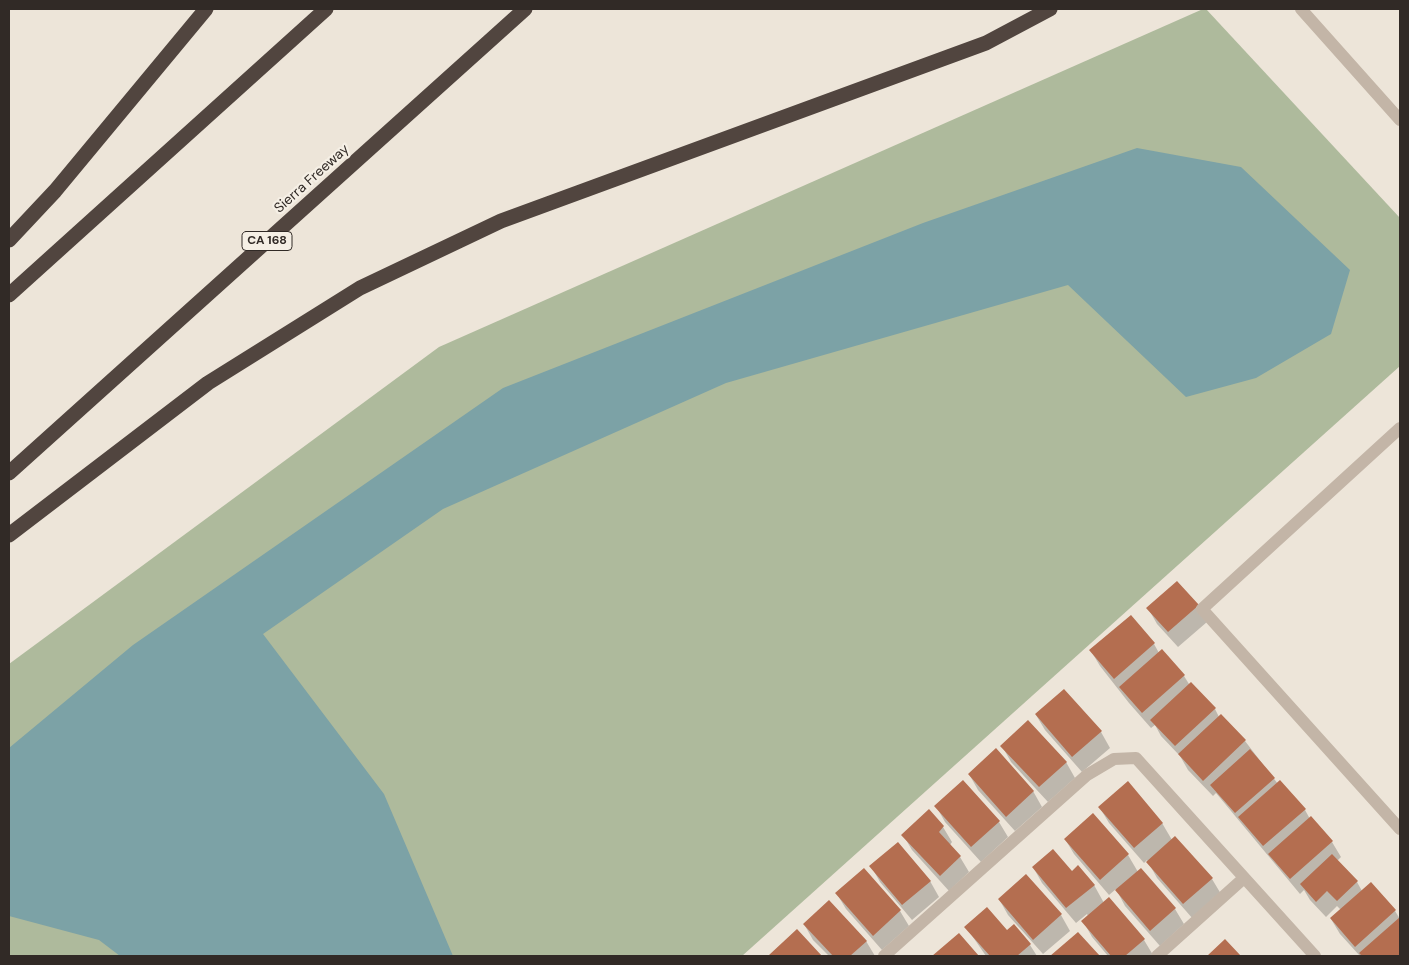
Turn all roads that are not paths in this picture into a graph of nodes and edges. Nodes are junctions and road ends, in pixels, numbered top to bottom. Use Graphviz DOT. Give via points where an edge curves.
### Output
graph roads {
  1 [pos="206,9"];
  2 [pos="326,9"];
  3 [pos="525,9"];
  4 [pos="1050,9"];
  5 [pos="1301,9"];
  6 [pos="1400,120"];
  7 [pos="9,240"];
  8 [pos="9,295"];
  9 [pos="1400,428"];
  10 [pos="9,473"];
  11 [pos="9,535"];
  12 [pos="1400,829"];
  13 [pos="1244,878"];
  14 [pos="884,956"];
  15 [pos="1157,956"];
  16 [pos="1316,956"];
  1 -- 7 [label="highway" via="55,191"];
  2 -- 8 [label="highway"];
  3 -- 10 [label="highway, Sierra Freeway / CA 168"];
  4 -- 11 [label="highway" via="986,43 501,221 360,288 208,383"];
  5 -- 6 [label="street"];
  9 -- 12 [label="street" via="1202,609"];
  13 -- 14 [label="street" via="1136,758 1114,759 1087,775"];
  13 -- 15 [label="street"];
  13 -- 16 [label="street"];
}
